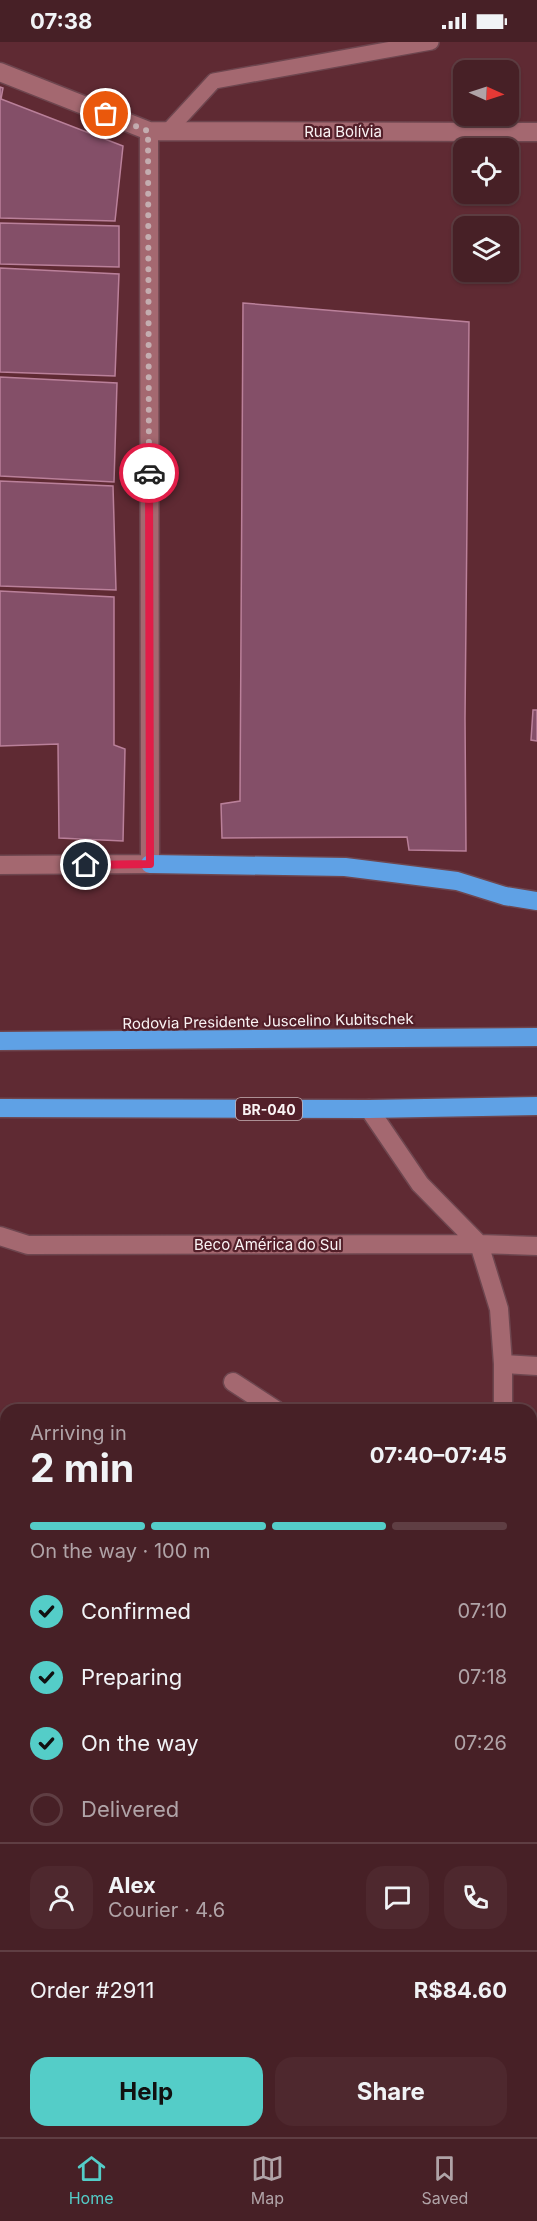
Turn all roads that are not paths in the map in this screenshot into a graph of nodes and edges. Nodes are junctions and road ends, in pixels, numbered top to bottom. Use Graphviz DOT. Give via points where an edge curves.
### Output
graph roads {
  1 [pos="431,42"];
  2 [pos="0,72"];
  3 [pos="148,131"];
  4 [pos="168,131"];
  5 [pos="537,132"];
  6 [pos="150,864"];
  7 [pos="0,865"];
  8 [pos="537,901"];
  9 [pos="537,1037"];
  10 [pos="0,1041"];
  11 [pos="537,1106"];
  12 [pos="0,1108"];
  13 [pos="369,1109"];
  14 [pos="0,1236"];
  15 [pos="479,1244"];
  16 [pos="537,1246"];
  17 [pos="503,1364"];
  18 [pos="537,1366"];
  19 [pos="233,1382"];
  20 [pos="267,1404"];
  21 [pos="503,1404"];
  1 -- 4 [label="lane" via="214,81"];
  2 -- 3 [label="street"];
  3 -- 4 [label="street, Rua Bolívia"];
  3 -- 6 [label="street"];
  4 -- 5 [label="street, Rua Bolívia"];
  6 -- 7 [label="street"];
  6 -- 8 [label="highway" via="345,867 457,880 505,896"];
  9 -- 10 [label="highway, Rodovia Presidente Juscelino Kubitschek"];
  11 -- 13 [label="highway, BR-040"];
  12 -- 13 [label="highway, BR-040"];
  13 -- 15 [label="street" via="420,1184"];
  14 -- 15 [label="street, Beco América do Sul" via="28,1245"];
  15 -- 16 [label="street, Beco América do Sul"];
  15 -- 17 [label="street" via="499,1309"];
  17 -- 18 [label="street"];
  17 -- 21 [label="street"];
  19 -- 20 [label="street"];
}
